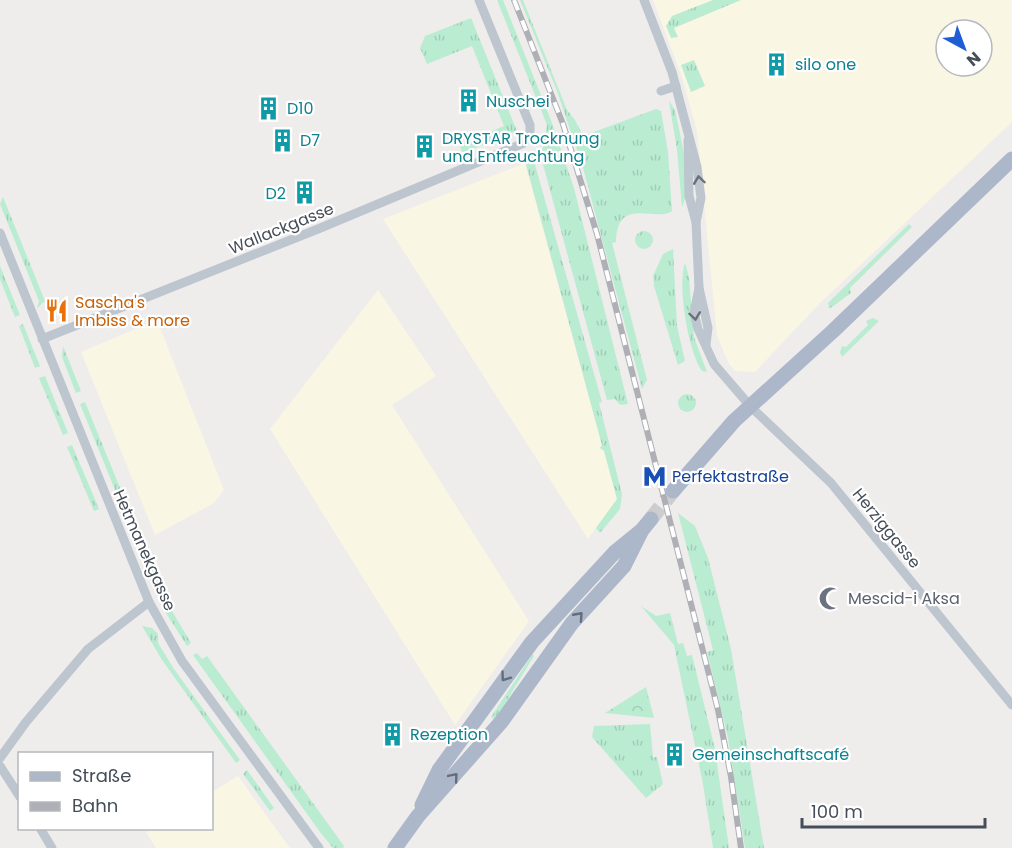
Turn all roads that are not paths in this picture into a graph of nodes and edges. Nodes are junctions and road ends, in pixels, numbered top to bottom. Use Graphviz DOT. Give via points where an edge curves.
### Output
graph roads {
  1 [pos="479,0"];
  2 [pos="644,0"];
  3 [pos="676,86"];
  4 [pos="660,91"];
  5 [pos="1012,159"];
  6 [pos="0,233"];
  7 [pos="42,339"];
  8 [pos="751,407"];
  9 [pos="673,491"];
  10 [pos="148,602"];
  11 [pos="1012,705"];
  12 [pos="0,758"];
  13 [pos="0,766"];
  14 [pos="18,794"];
  15 [pos="418,816"];
  16 [pos="41,830"];
  17 [pos="52,848"];
  18 [pos="319,848"];
  19 [pos="396,848"];
  1 -- 7 [label="street, Wallackgasse" via="530,125 528,139 517,147"];
  2 -- 3 [label="street, Herziggasse"];
  3 -- 4 [label="street"];
  3 -- 8 [label="street, Herziggasse" via="688,140 689,196 696,222 699,288 695,319 719,372"];
  5 -- 8 [label="main road"];
  6 -- 7 [label="street, Hetmanekgasse"];
  7 -- 10 [label="street, Hetmanekgasse"];
  8 -- 9 [label="main road"];
  8 -- 11 [label="street, Herziggasse" via="831,483"];
  10 -- 12 [label="street" via="88,649"];
  10 -- 18 [label="street, Hetmanekgasse" via="183,661"];
  13 -- 14 [label="street"];
  15 -- 15 [label="main road, one-way" via="502,721 572,623 624,566 647,525 615,552 532,642 439,770"];
  15 -- 19 [label="main road"];
  16 -- 17 [label="street"];
}
